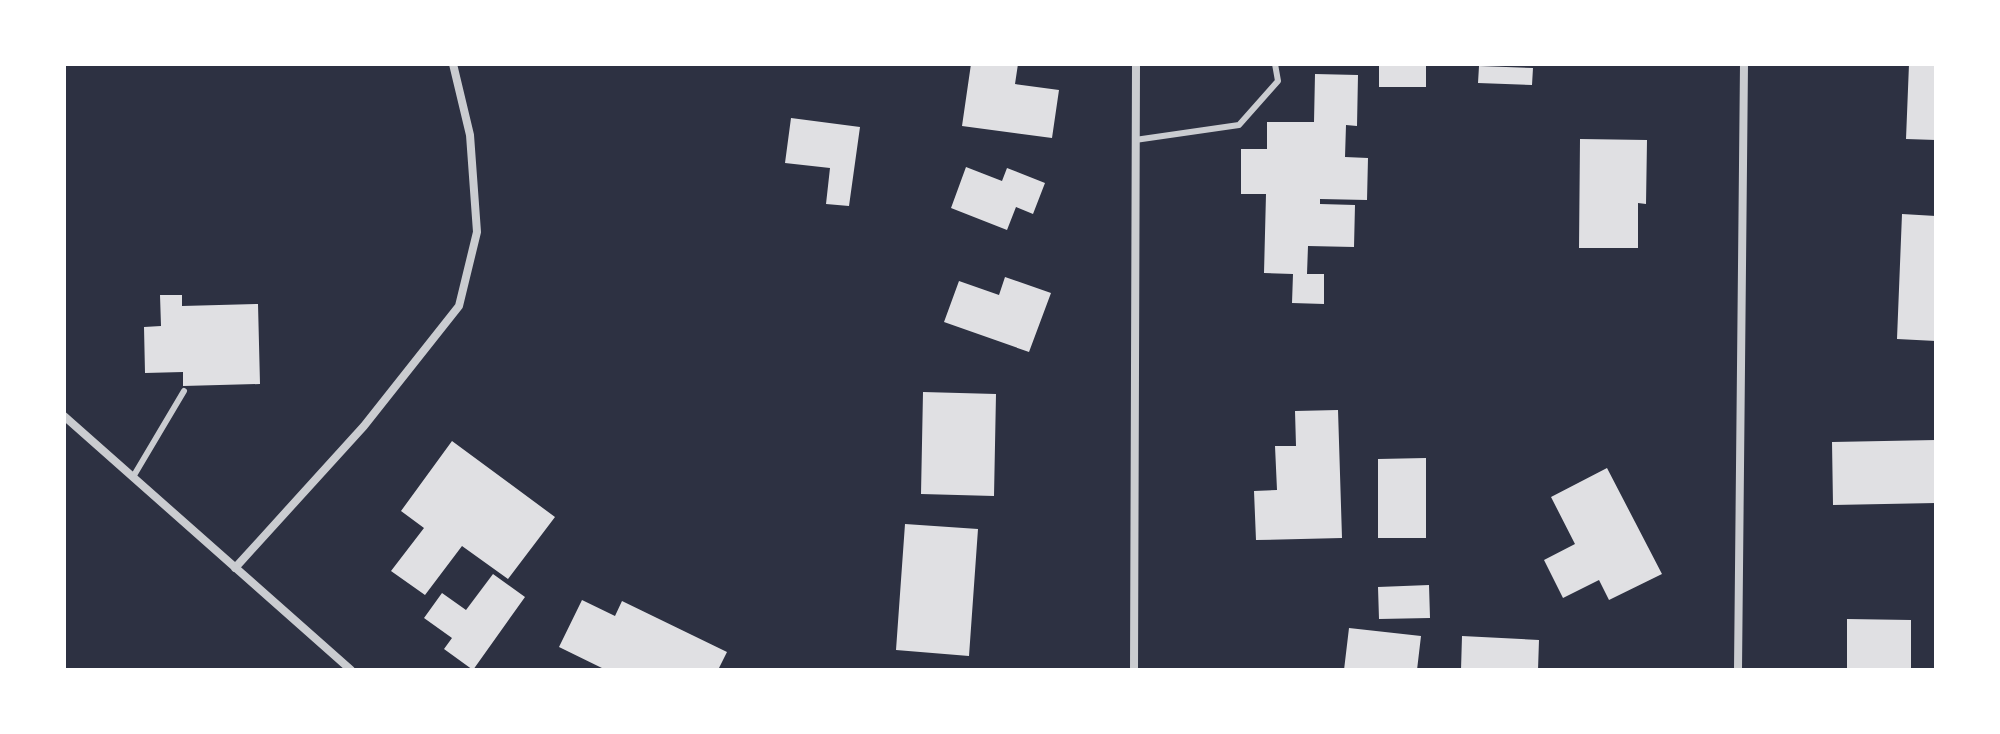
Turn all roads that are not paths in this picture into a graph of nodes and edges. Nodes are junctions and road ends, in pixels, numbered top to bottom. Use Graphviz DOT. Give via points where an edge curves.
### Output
graph roads {
  1 [pos="453,64"];
  2 [pos="1136,64"];
  3 [pos="1275,64"];
  4 [pos="1744,64"];
  5 [pos="1135,140"];
  6 [pos="184,391"];
  7 [pos="64,416"];
  8 [pos="133,477"];
  9 [pos="235,568"];
  10 [pos="351,670"];
  11 [pos="1134,670"];
  12 [pos="1738,670"];
  1 -- 9 [label="street" via="470,135 477,232 459,306 364,426"];
  2 -- 5 [label="street"];
  3 -- 5 [label="lane" via="1278,81 1239,125"];
  4 -- 12 [label="street"];
  5 -- 11 [label="street"];
  6 -- 8 [label="lane"];
  7 -- 8 [label="street"];
  8 -- 9 [label="street"];
  9 -- 10 [label="street"];
}
